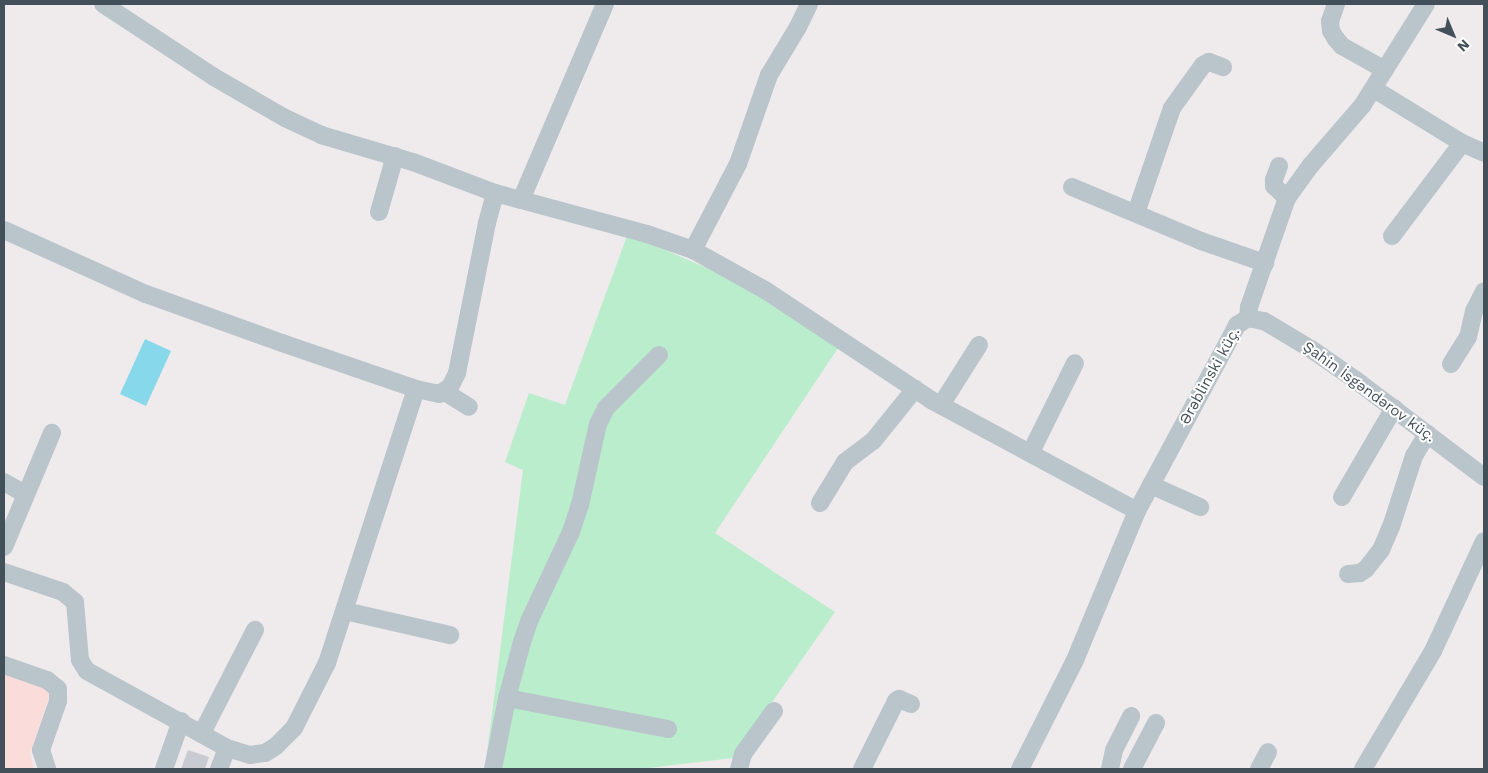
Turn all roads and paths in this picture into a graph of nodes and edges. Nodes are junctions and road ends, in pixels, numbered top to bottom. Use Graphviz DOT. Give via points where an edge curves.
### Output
graph roads {
  1 [pos="103,4"];
  2 [pos="605,4"];
  3 [pos="809,4"];
  4 [pos="1336,4"];
  5 [pos="1426,4"];
  6 [pos="128,11"];
  7 [pos="1223,67"];
  8 [pos="1385,70"];
  9 [pos="1374,89"];
  10 [pos="1462,143"];
  11 [pos="1484,153"];
  12 [pos="395,156"];
  13 [pos="1279,166"];
  14 [pos="1072,187"];
  15 [pos="495,193"];
  16 [pos="1287,198"];
  17 [pos="521,200"];
  18 [pos="380,212"];
  19 [pos="1136,213"];
  20 [pos="4,230"];
  21 [pos="1392,236"];
  22 [pos="693,250"];
  23 [pos="1265,262"];
  24 [pos="1484,291"];
  25 [pos="1248,318"];
  26 [pos="978,345"];
  27 [pos="659,355"];
  28 [pos="1075,364"];
  29 [pos="1451,364"];
  30 [pos="416,389"];
  31 [pos="914,389"];
  32 [pos="445,392"];
  33 [pos="941,405"];
  34 [pos="469,407"];
  35 [pos="1394,408"];
  36 [pos="52,434"];
  37 [pos="1427,434"];
  38 [pos="1031,452"];
  39 [pos="1484,477"];
  40 [pos="4,482"];
  41 [pos="1151,485"];
  42 [pos="25,494"];
  43 [pos="1342,497"];
  44 [pos="820,504"];
  45 [pos="1200,507"];
  46 [pos="1137,511"];
  47 [pos="1484,541"];
  48 [pos="4,547"];
  49 [pos="4,572"];
  50 [pos="1348,574"];
  51 [pos="345,611"];
  52 [pos="255,630"];
  53 [pos="450,635"];
  54 [pos="4,665"];
  55 [pos="507,698"];
  56 [pos="911,704"];
  57 [pos="774,710"];
  58 [pos="1131,716"];
  59 [pos="181,721"];
  60 [pos="1156,723"];
  61 [pos="668,729"];
  62 [pos="202,733"];
  63 [pos="227,748"];
  64 [pos="1268,752"];
  65 [pos="47,769"];
  66 [pos="164,769"];
  67 [pos="219,769"];
  68 [pos="493,769"];
  69 [pos="739,769"];
  70 [pos="862,769"];
  71 [pos="1020,769"];
  72 [pos="1110,769"];
  73 [pos="1132,769"];
  74 [pos="1259,769"];
  75 [pos="1363,769"];
  1 -- 6 [label="street"];
  2 -- 17 [label="street"];
  3 -- 22 [label="street" via="769,74 738,164"];
  4 -- 8 [label="street" via="1330,21 1336,39 1342,46"];
  5 -- 8 [label="street, Ərəblinski küç."];
  6 -- 12 [label="street" via="214,77 285,118 321,135"];
  7 -- 19 [label="street" via="1210,62 1203,65 1172,108"];
  8 -- 9 [label="street, Ərəblinski küç."];
  9 -- 10 [label="street"];
  9 -- 16 [label="street, Ərəblinski küç."];
  10 -- 11 [label="street"];
  10 -- 21 [label="street"];
  12 -- 15 [label="street"];
  12 -- 18 [label="street"];
  13 -- 16 [label="street" via="1274,186"];
  14 -- 19 [label="street"];
  15 -- 17 [label="street"];
  15 -- 32 [label="street" via="457,372"];
  16 -- 23 [label="street, Ərəblinski küç."];
  17 -- 22 [label="street" via="647,234"];
  19 -- 23 [label="street" via="1201,241"];
  20 -- 30 [label="street" via="146,294"];
  22 -- 31 [label="street" via="752,281"];
  23 -- 25 [label="street, Ərəblinski küç."];
  24 -- 29 [label="street" via="1474,311 1468,337"];
  25 -- 35 [label="street, Şahin İsgəndərov küç." via="1264,321 1311,349"];
  25 -- 41 [label="street, Ərəblinski küç." via="1237,325"];
  26 -- 33 [label="street"];
  27 -- 55 [label="street" via="606,408 598,424 580,505 571,532 530,619"];
  28 -- 38 [label="street"];
  30 -- 32 [label="street" via="432,394"];
  30 -- 51 [label="street"];
  31 -- 33 [label="street"];
  31 -- 44 [label="street" via="873,441 845,462"];
  32 -- 34 [label="street"];
  33 -- 38 [label="street"];
  35 -- 37 [label="street, Şahin İsgəndərov küç."];
  35 -- 43 [label="street"];
  36 -- 42 [label="street"];
  37 -- 39 [label="street, Şahin İsgəndərov küç."];
  37 -- 50 [label="street" via="1414,456 1381,550 1366,569"];
  38 -- 46 [label="street"];
  40 -- 42 [label="street"];
  41 -- 45 [label="street"];
  41 -- 46 [label="street, Ərəblinski küç."];
  42 -- 48 [label="street"];
  46 -- 71 [label="street, Ərəblinski küç." via="1072,667"];
  47 -- 75 [label="street" via="1433,651"];
  49 -- 59 [label="street" via="70,596 77,609 82,666 97,678"];
  51 -- 53 [label="street"];
  51 -- 63 [label="street" via="320,679 300,719 287,736 258,756"];
  52 -- 62 [label="street"];
  54 -- 65 [label="street" via="47,680 58,688 58,701 41,750"];
  55 -- 61 [label="street"];
  55 -- 68 [label="street"];
  56 -- 70 [label="street" via="896,700"];
  57 -- 69 [label="street" via="743,754"];
  58 -- 72 [label="street" via="1114,750"];
  59 -- 62 [label="street"];
  59 -- 66 [label="street"];
  60 -- 73 [label="street"];
  62 -- 63 [label="street"];
  63 -- 67 [label="street"];
  64 -- 74 [label="street"];
}
